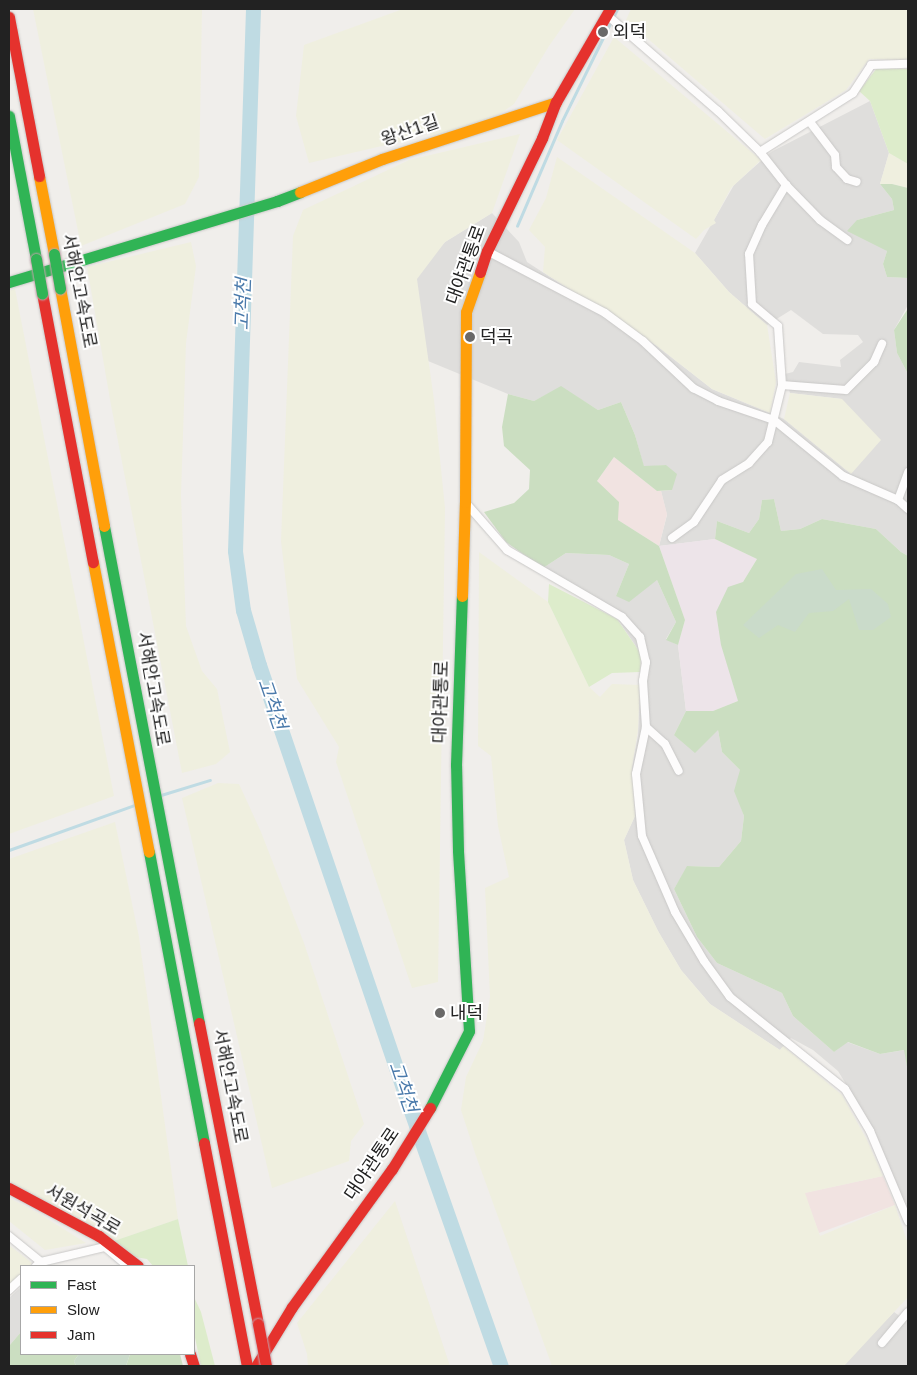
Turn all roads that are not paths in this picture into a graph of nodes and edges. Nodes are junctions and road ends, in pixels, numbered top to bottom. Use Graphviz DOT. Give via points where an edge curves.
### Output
graph roads {
  1 [pos="610,15"];
  2 [pos="9,17"];
  3 [pos="908,64"];
  4 [pos="556,102"];
  5 [pos="9,116"];
  6 [pos="810,122"];
  7 [pos="760,152"];
  8 [pos="857,182"];
  9 [pos="786,185"];
  10 [pos="848,240"];
  11 [pos="487,251"];
  12 [pos="9,282"];
  13 [pos="882,344"];
  14 [pos="782,385"];
  15 [pos="774,420"];
  16 [pos="908,472"];
  17 [pos="898,500"];
  18 [pos="465,502"];
  19 [pos="908,510"];
  20 [pos="672,538"];
  21 [pos="646,727"];
  22 [pos="680,771"];
  23 [pos="9,1188"];
  24 [pos="908,1221"];
  25 [pos="9,1236"];
  26 [pos="39,1264"];
  27 [pos="127,1265"];
  28 [pos="137,1265"];
  29 [pos="20,1281"];
  30 [pos="9,1290"];
  31 [pos="908,1312"];
  32 [pos="882,1343"];
  33 [pos="247,1366"];
  34 [pos="256,1366"];
  35 [pos="266,1366"];
  1 -- 4 [label="main road, 대야관통로"];
  1 -- 7 [label="street"];
  2 -- 35 [label="main road, 서해안고속도로, bridge" via="151,776"];
  3 -- 6 [label="street" via="871,65 853,93"];
  4 -- 11 [label="main road, 대야관통로"];
  4 -- 12 [label="main road, 왕산1길" via="382,159 277,201"];
  5 -- 33 [label="main road, 서해안고속도로, bridge"];
  6 -- 7 [label="street"];
  6 -- 8 [label="street" via="835,154 836,167 847,178"];
  7 -- 9 [label="street"];
  9 -- 10 [label="street" via="820,220"];
  9 -- 14 [label="street" via="749,254 752,304 778,326"];
  11 -- 15 [label="street" via="605,313 643,341 693,388"];
  11 -- 18 [label="main road, 대야관통로" via="466,312"];
  13 -- 14 [label="street" via="874,362 846,390"];
  14 -- 15 [label="street"];
  15 -- 17 [label="street" via="843,476"];
  15 -- 20 [label="street" via="768,442 749,463 722,480 694,522"];
  16 -- 17 [label="street"];
  17 -- 19 [label="street"];
  18 -- 21 [label="street" via="506,550 622,617 640,637 646,662 643,680"];
  18 -- 34 [label="main road, 대야관통로" via="456,765 469,1030 435,1100 398,1160 292,1307"];
  21 -- 22 [label="street" via="665,744"];
  21 -- 24 [label="street" via="636,774 642,836 675,912 730,997 845,1089 870,1131"];
  23 -- 28 [label="main road, 서원석곡로" via="99,1236"];
  25 -- 26 [label="street"];
  26 -- 27 [label="street" via="104,1246"];
  29 -- 30 [label="street"];
  31 -- 32 [label="street"];
}
